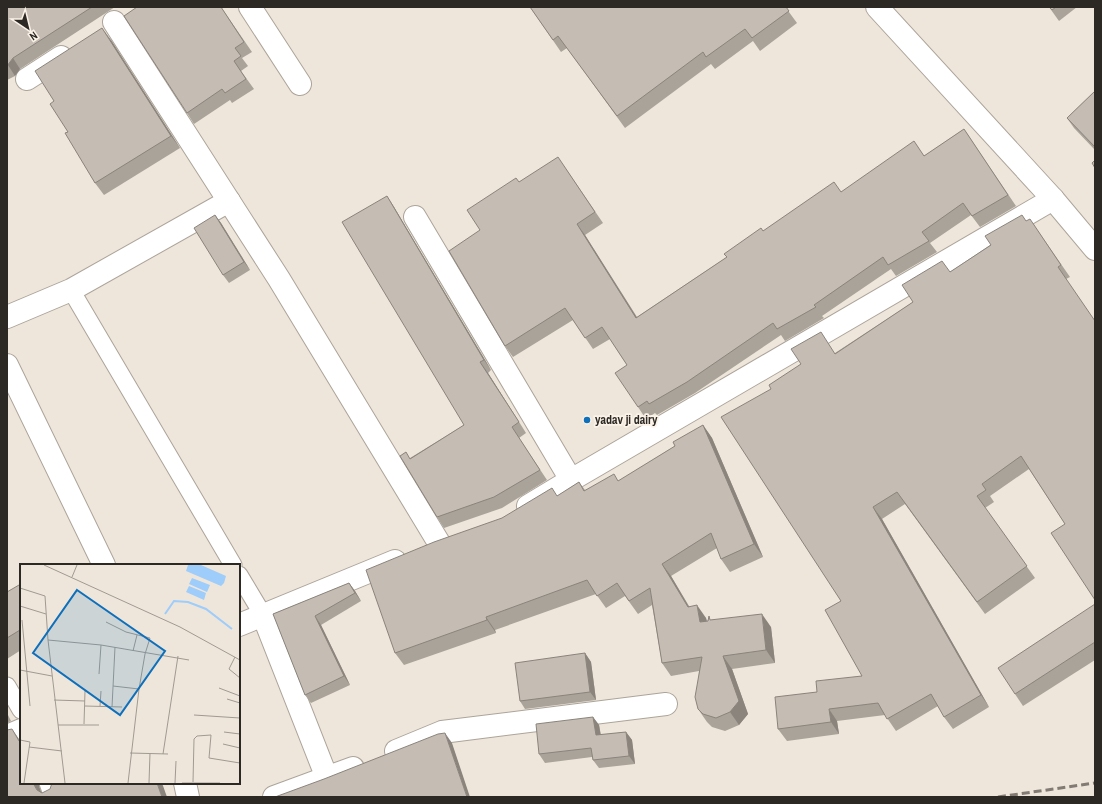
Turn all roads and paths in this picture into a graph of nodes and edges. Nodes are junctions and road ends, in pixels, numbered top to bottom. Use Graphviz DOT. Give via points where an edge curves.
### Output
graph roads {
  1 [pos="250,7"];
  2 [pos="877,7"];
  3 [pos="132,11"];
  4 [pos="80,44"];
  5 [pos="27,79"];
  6 [pos="300,84"];
  7 [pos="1053,199"];
  8 [pos="230,201"];
  9 [pos="415,217"];
  10 [pos="1095,249"];
  11 [pos="71,290"];
  12 [pos="7,317"];
  13 [pos="7,365"];
  14 [pos="571,480"];
  15 [pos="514,515"];
  16 [pos="459,536"];
  17 [pos="439,543"];
  18 [pos="104,564"];
  19 [pos="232,564"];
  20 [pos="240,577"];
  21 [pos="263,615"];
  22 [pos="240,625"];
  23 [pos="7,686"];
  24 [pos="666,704"];
  25 [pos="20,708"];
  26 [pos="20,730"];
  27 [pos="7,736"];
  28 [pos="327,778"];
  29 [pos="48,784"];
  30 [pos="185,784"];
  31 [pos="53,797"];
  32 [pos="188,797"];
  33 [pos="274,797"];
  1 -- 6 [label="street"];
  2 -- 7 [label="street"];
  3 -- 8 [label="street" via="107,27"];
  4 -- 5 [label="street"];
  7 -- 10 [label="street"];
  7 -- 14 [label="street"];
  8 -- 11 [label="street"];
  8 -- 17 [label="street"];
  9 -- 14 [label="street"];
  11 -- 12 [label="street"];
  11 -- 19 [label="lane"];
  13 -- 18 [label="street"];
  14 -- 15 [label="street"];
  16 -- 17 [label="street"];
  17 -- 21 [label="street"];
  20 -- 21 [label="lane"];
  21 -- 22 [label="street"];
  21 -- 28 [label="street"];
  23 -- 25 [label="lane"];
  24 -- 28 [label="street" via="442,732"];
  26 -- 27 [label="street"];
  28 -- 33 [label="street"];
  29 -- 31 [label="lane"];
  30 -- 32 [label="street"];
}
